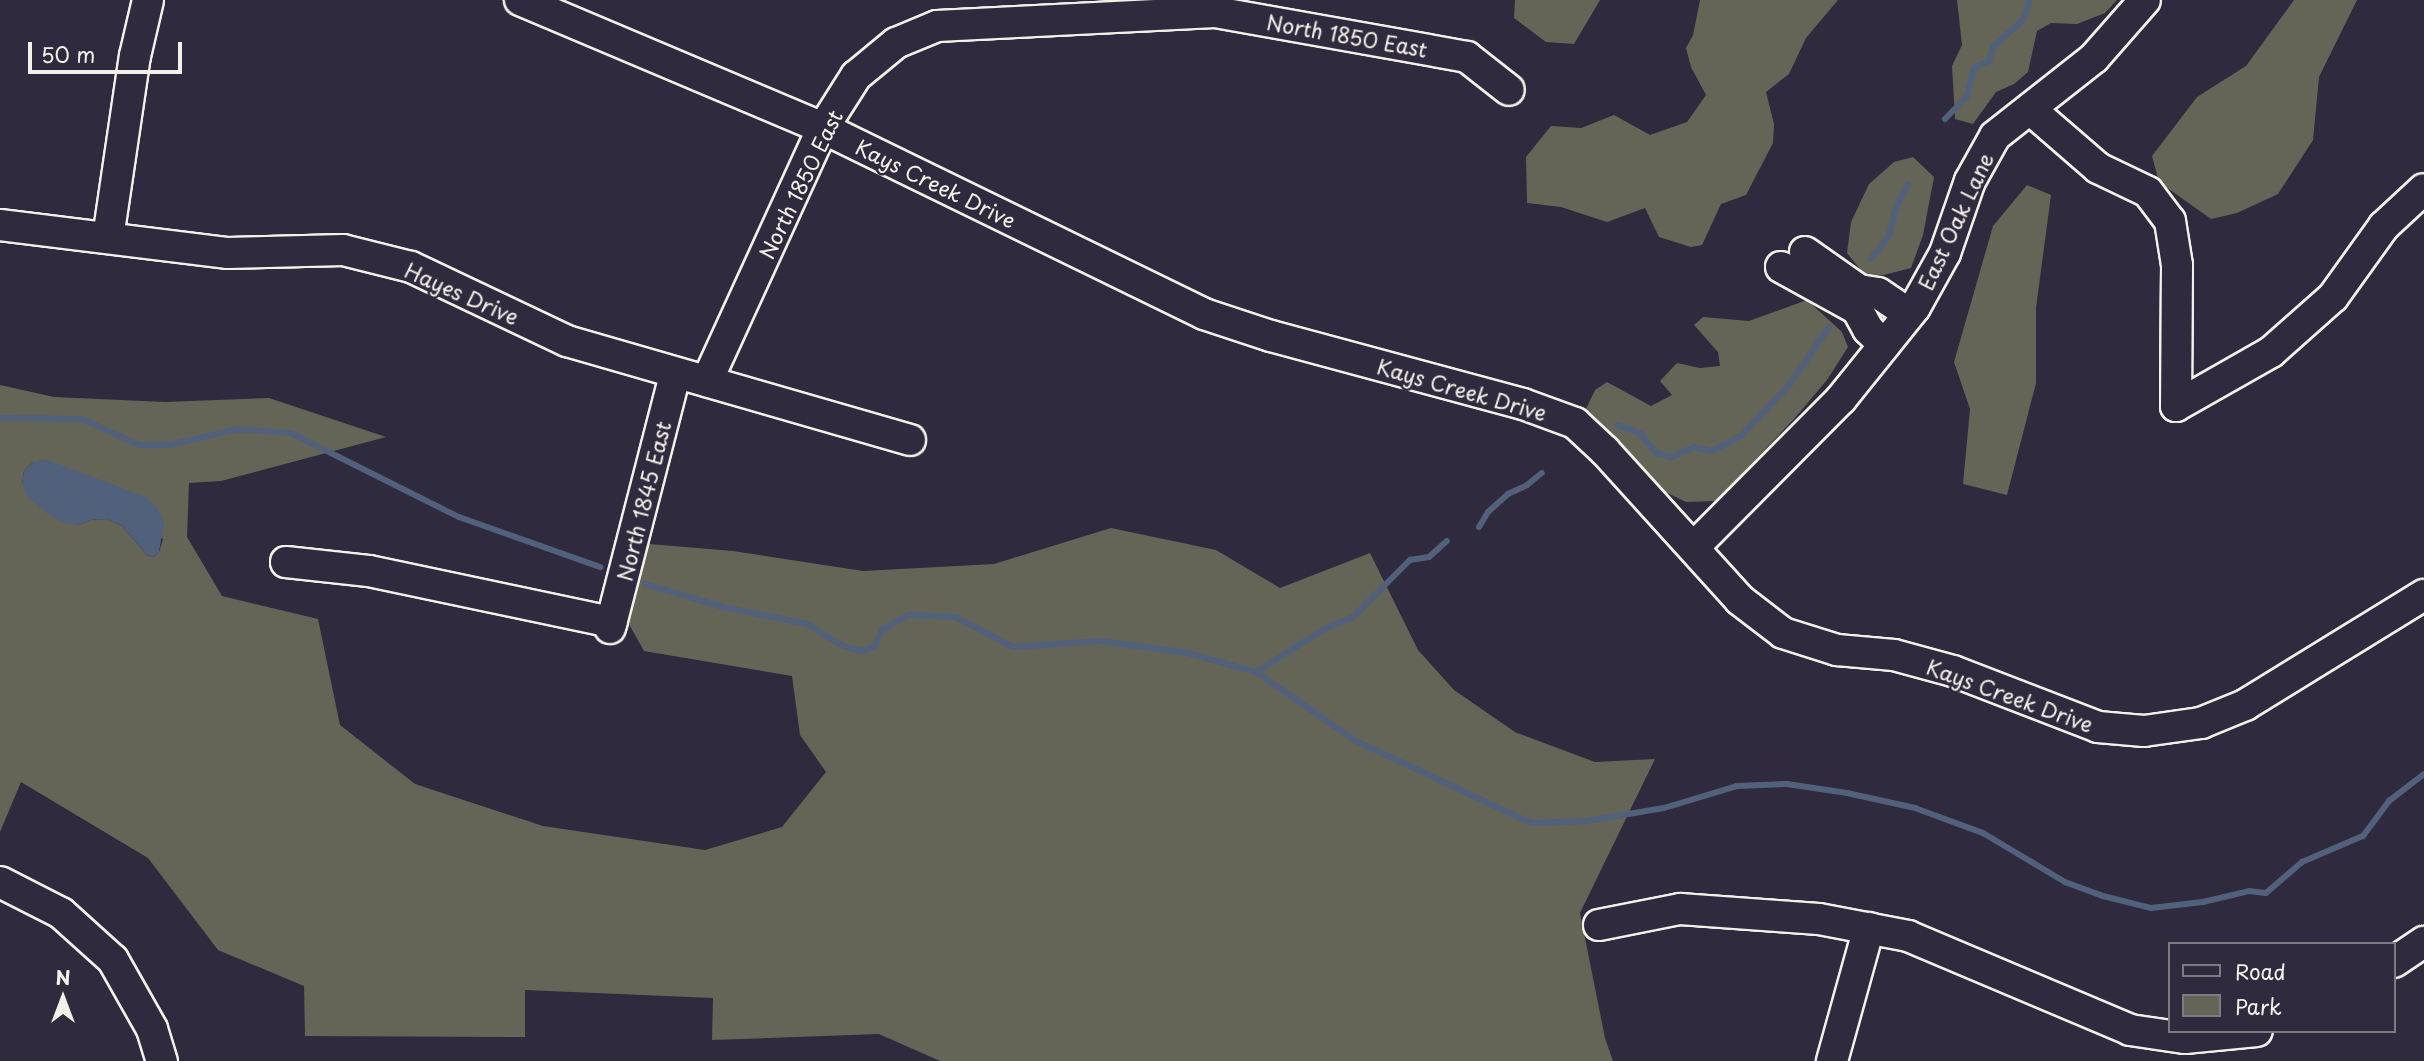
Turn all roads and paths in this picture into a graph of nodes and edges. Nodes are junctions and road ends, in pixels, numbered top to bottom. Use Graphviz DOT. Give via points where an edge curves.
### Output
graph roads {
  1 [pos="148,0"];
  2 [pos="520,0"];
  3 [pos="2145,0"];
  4 [pos="1509,90"];
  5 [pos="2030,109"];
  6 [pos="824,128"];
  7 [pos="2424,189"];
  8 [pos="0,225"];
  9 [pos="108,238"];
  10 [pos="1909,314"];
  11 [pos="1885,345"];
  12 [pos="676,374"];
  13 [pos="707,381"];
  14 [pos="910,440"];
  15 [pos="1694,547"];
  16 [pos="286,562"];
  17 [pos="2424,595"];
  18 [pos="0,882"];
  19 [pos="1599,925"];
  20 [pos="1869,928"];
  21 [pos="2424,942"];
  22 [pos="2396,961"];
  23 [pos="2253,1042"];
  24 [pos="162,1061"];
  25 [pos="1832,1061"];
  1 -- 9 [label="street" via="135,56"];
  2 -- 6 [label="street, Kays Creek Drive"];
  3 -- 5 [label="street, East Oak Lane" via="2094,58"];
  4 -- 6 [label="street, North 1850 East" via="1467,57 1215,12 937,26 896,43 856,76"];
  5 -- 7 [label="street" via="2098,168 2148,192 2170,221 2177,265 2176,406 2272,352 2333,297 2384,226"];
  5 -- 10 [label="street, East Oak Lane" via="1995,136 1970,181 1945,253"];
  6 -- 13 [label="street, North 1850 East"];
  6 -- 15 [label="street, Kays Creek Drive" via="1204,314 1523,404 1575,423"];
  8 -- 9 [label="street, Hayes Drive"];
  9 -- 12 [label="street, Hayes Drive" via="228,253 343,250 411,267 567,341"];
  10 -- 11 [label="street, East Oak Lane"];
  10 -- 11 [label="street" via="1878,293 1859,290 1793,260 1857,309 1868,329"];
  11 -- 15 [label="street, East Oak Lane" via="1841,399"];
  12 -- 13 [label="street, Hayes Drive"];
  12 -- 16 [label="street, North 1845 East" via="611,625 369,571"];
  13 -- 14 [label="street, Hayes Drive"];
  15 -- 17 [label="street, Kays Creek Drive" via="1740,600 1783,633 1837,650 1894,655 1953,671 2098,727 2144,731 2201,723 2245,705"];
  18 -- 24 [label="street" via="61,913 113,960 152,1029"];
  19 -- 20 [label="street" via="1680,909 1819,919"];
  20 -- 23 [label="street" via="1908,936 2130,1030"];
  20 -- 25 [label="street"];
  21 -- 22 [label="street"];
}
